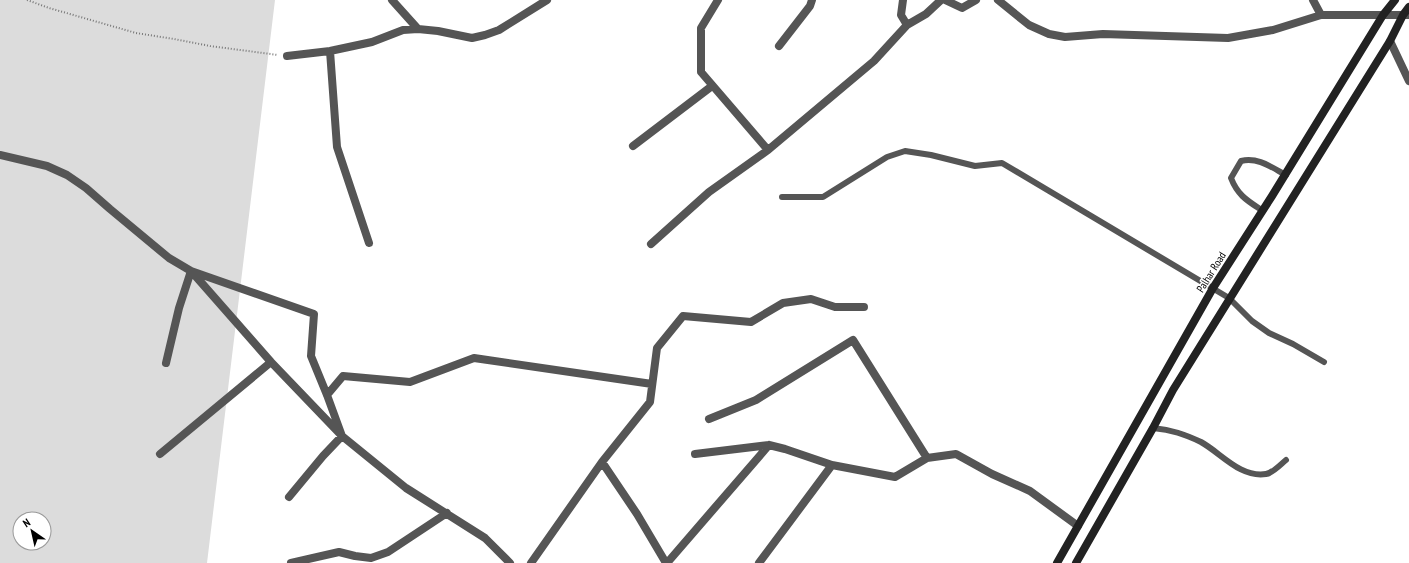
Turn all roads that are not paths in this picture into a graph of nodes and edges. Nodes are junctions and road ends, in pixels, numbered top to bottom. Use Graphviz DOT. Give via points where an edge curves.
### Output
graph roads {
  1 [pos="392,0"];
  2 [pos="547,0"];
  3 [pos="718,0"];
  4 [pos="812,0"];
  5 [pos="902,0"];
  6 [pos="941,0"];
  7 [pos="945,0"];
  8 [pos="976,0"];
  9 [pos="998,0"];
  10 [pos="1313,0"];
  11 [pos="1395,0"];
  12 [pos="1409,7"];
  13 [pos="1321,15"];
  14 [pos="1384,15"];
  15 [pos="1406,15"];
  16 [pos="907,25"];
  17 [pos="418,29"];
  18 [pos="1390,41"];
  19 [pos="779,46"];
  20 [pos="330,51"];
  21 [pos="287,56"];
  22 [pos="1409,81"];
  23 [pos="712,86"];
  24 [pos="633,146"];
  25 [pos="768,150"];
  26 [pos="0,155"];
  27 [pos="1286,175"];
  28 [pos="782,197"];
  29 [pos="1263,211"];
  30 [pos="369,243"];
  31 [pos="651,244"];
  32 [pos="191,271"];
  33 [pos="1213,288"];
  34 [pos="1229,298"];
  35 [pos="864,307"];
  36 [pos="271,362"];
  37 [pos="1324,362"];
  38 [pos="166,363"];
  39 [pos="652,384"];
  40 [pos="327,395"];
  41 [pos="709,419"];
  42 [pos="1153,428"];
  43 [pos="342,436"];
  44 [pos="769,445"];
  45 [pos="160,454"];
  46 [pos="695,454"];
  47 [pos="927,458"];
  48 [pos="1286,460"];
  49 [pos="602,462"];
  50 [pos="832,465"];
  51 [pos="289,497"];
  52 [pos="447,514"];
  53 [pos="1078,526"];
  54 [pos="290,563"];
  55 [pos="510,563"];
  56 [pos="531,563"];
  57 [pos="666,563"];
  58 [pos="759,563"];
  59 [pos="1057,563"];
  60 [pos="1076,563"];
  1 -- 17 [label="street"];
  2 -- 17 [label="street" via="499,30 472,38"];
  3 -- 23 [label="street" via="701,28 701,72"];
  4 -- 19 [label="street"];
  5 -- 16 [label="street" via="901,15"];
  6 -- 16 [label="street" via="926,14"];
  7 -- 8 [label="street" via="962,8"];
  9 -- 13 [label="street" via="1029,25 1049,34 1065,37 1103,34 1228,38 1273,30"];
  10 -- 13 [label="street"];
  11 -- 14 [label="main road, Palhar Road"];
  12 -- 15 [label="main road"];
  13 -- 14 [label="street"];
  14 -- 15 [label="street"];
  14 -- 27 [label="main road, Palhar Road"];
  15 -- 18 [label="main road"];
  16 -- 25 [label="street" via="874,61"];
  17 -- 20 [label="street" via="403,30 372,42"];
  18 -- 22 [label="street"];
  18 -- 34 [label="main road"];
  20 -- 21 [label="street"];
  20 -- 30 [label="street" via="337,147"];
  23 -- 24 [label="street"];
  23 -- 25 [label="street"];
  25 -- 31 [label="street" via="709,192"];
  26 -- 32 [label="street" via="46,166 67,175 169,258"];
  27 -- 29 [label="main road, Palhar Road"];
  27 -- 29 [label="lane" via="1255,160 1241,160 1231,178 1234,186 1238,193"];
  28 -- 33 [label="lane" via="824,197 887,157 905,151 975,166 1002,163"];
  29 -- 33 [label="main road, Palhar Road"];
  32 -- 36 [label="street"];
  32 -- 38 [label="street"];
  32 -- 40 [label="street" via="314,314 311,356"];
  33 -- 34 [label="lane"];
  33 -- 53 [label="main road, Palhar Road"];
  34 -- 37 [label="lane" via="1268,333"];
  34 -- 42 [label="main road"];
  35 -- 39 [label="street" via="834,307 811,299 783,303 751,322 683,316 656,348"];
  36 -- 43 [label="street"];
  36 -- 45 [label="street"];
  39 -- 40 [label="street" via="474,358 410,382 343,376"];
  39 -- 49 [label="street" via="650,402"];
  40 -- 43 [label="street"];
  41 -- 47 [label="street" via="756,400 853,340"];
  42 -- 48 [label="lane" via="1172,430 1202,443 1237,468 1253,473 1267,474"];
  42 -- 60 [label="main road"];
  43 -- 51 [label="street"];
  43 -- 52 [label="street" via="406,488"];
  44 -- 46 [label="street"];
  44 -- 50 [label="street"];
  44 -- 57 [label="street"];
  47 -- 50 [label="street" via="895,477"];
  47 -- 53 [label="street" via="956,454 1030,491"];
  49 -- 56 [label="street"];
  49 -- 57 [label="street"];
  50 -- 58 [label="street"];
  52 -- 54 [label="street" via="388,552 371,558 339,552"];
  52 -- 55 [label="street" via="485,538"];
  53 -- 59 [label="main road, Palhar Road"];
}
